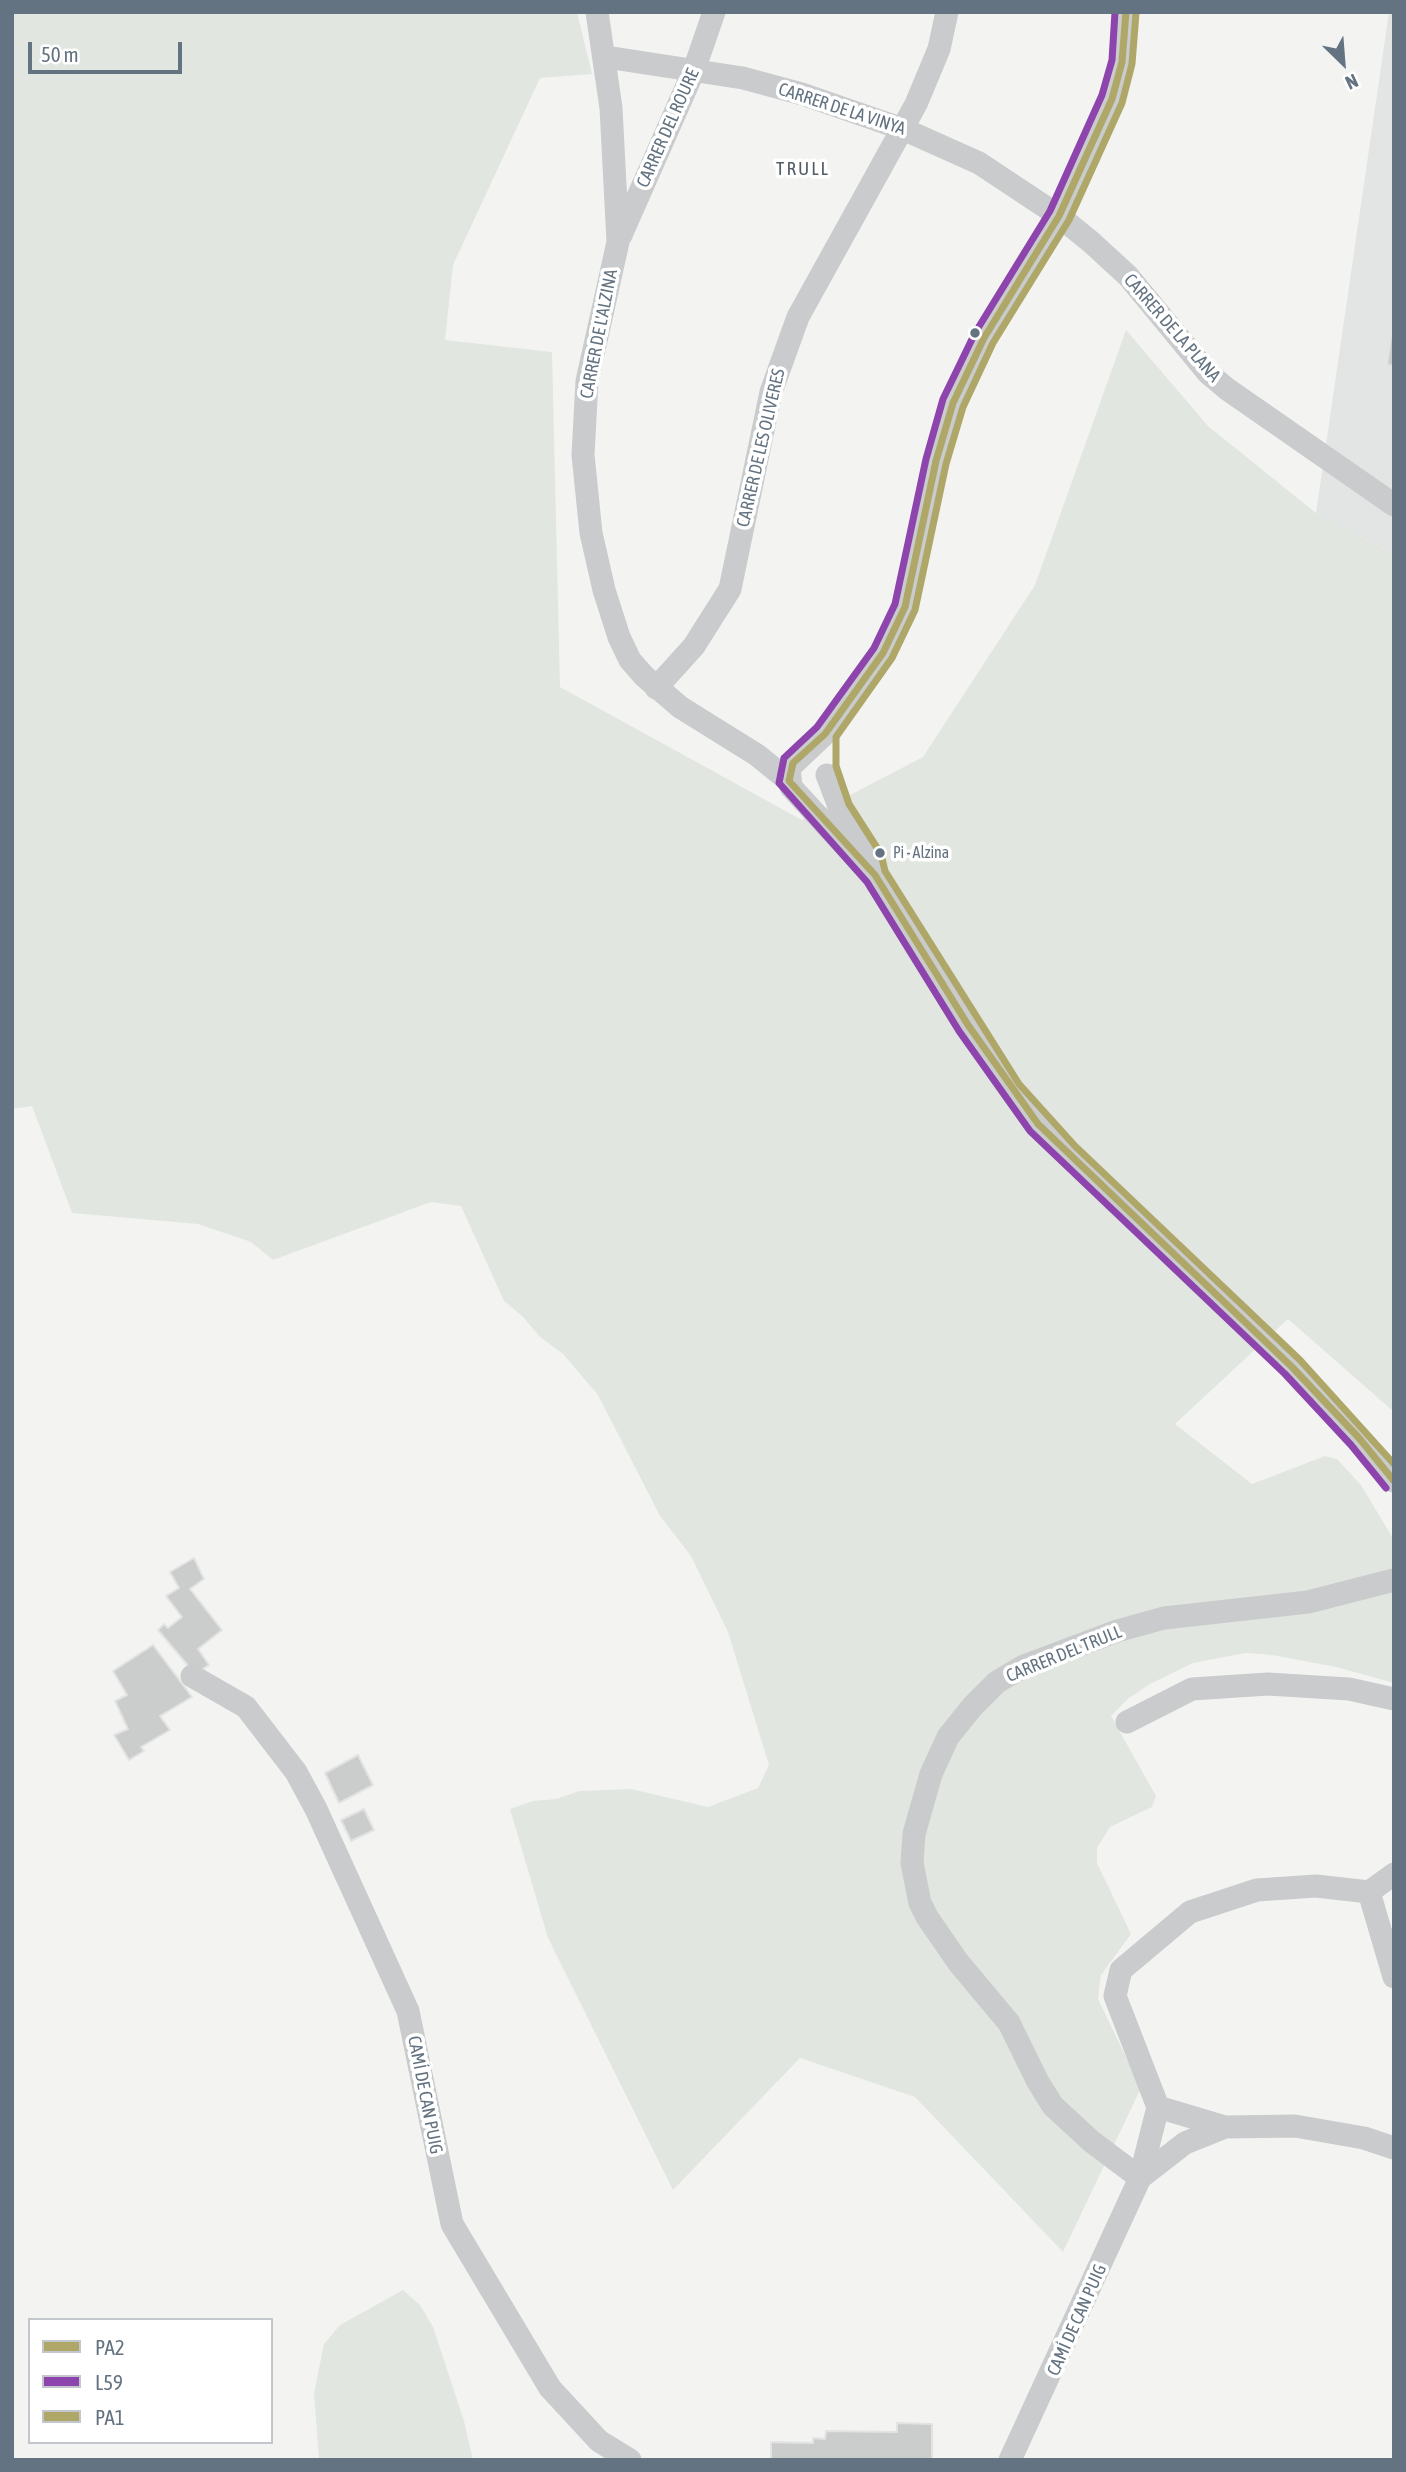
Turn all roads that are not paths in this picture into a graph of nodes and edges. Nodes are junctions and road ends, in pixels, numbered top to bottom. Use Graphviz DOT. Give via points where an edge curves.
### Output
graph roads {
  1 [pos="597,12"];
  2 [pos="714,12"];
  3 [pos="947,12"];
  4 [pos="1126,12"];
  5 [pos="606,57"];
  6 [pos="694,70"];
  7 [pos="903,129"];
  8 [pos="1059,216"];
  9 [pos="618,242"];
  10 [pos="1394,505"];
  11 [pos="656,688"];
  12 [pos="824,734"];
  13 [pos="757,755"];
  14 [pos="799,758"];
  15 [pos="826,771"];
  16 [pos="792,787"];
  17 [pos="876,875"];
  18 [pos="1394,1480"];
  19 [pos="1394,1580"];
  20 [pos="192,1676"];
  21 [pos="1394,1699"];
  22 [pos="1127,1722"];
  23 [pos="1394,1874"];
  24 [pos="1369,1892"];
  25 [pos="1394,1977"];
  26 [pos="1158,2107"];
  27 [pos="1225,2127"];
  28 [pos="1394,2148"];
  29 [pos="1140,2178"];
  30 [pos="630,2460"];
  31 [pos="1010,2460"];
  1 -- 5 [label="street, CARRER DE L'ALZINA"];
  2 -- 6 [label="street, CARRER DEL ROURE"];
  3 -- 7 [label="street, CARRER DE LES OLIVERES" via="927,82"];
  4 -- 8 [label="street" via="1122,62 1112,99"];
  5 -- 6 [label="street, CARRER DE LA VINYA"];
  5 -- 9 [label="street, CARRER DE L'ALZINA"];
  6 -- 7 [label="street, CARRER DE LA VINYA" via="802,94"];
  6 -- 9 [label="street, CARRER DEL ROURE"];
  7 -- 8 [label="street, CARRER DE LA VINYA" via="979,163"];
  7 -- 11 [label="street, CARRER DE LES OLIVERES" via="797,317 771,391 730,589 694,646"];
  8 -- 10 [label="street, CARRER DE LA PLANA" via="1128,276 1227,390"];
  8 -- 12 [label="street" via="984,338 953,403 905,607 883,653"];
  9 -- 11 [label="street, CARRER DE L'ALZINA" via="587,381 586,493 591,533 619,637 630,660"];
  11 -- 13 [label="street, CARRER DE L'ALZINA"];
  12 -- 14 [label="street"];
  12 -- 15 [label="street"];
  13 -- 14 [label="street, CARRER DE L'ALZINA" via="776,761"];
  13 -- 16 [label="street, CARRER DE L'ALZINA"];
  14 -- 15 [label="street" via="817,759"];
  14 -- 16 [label="street" via="789,768"];
  15 -- 16 [label="street" via="824,786 814,794"];
  15 -- 17 [label="street" via="840,809 872,859"];
  16 -- 17 [label="street, CARRER DE L'ALZINA"];
  17 -- 18 [label="street" via="968,1025 1038,1124 1292,1367"];
  19 -- 29 [label="street, CARRER DEL TRULL" via="1308,1602 1164,1618 1024,1666 996,1682 972,1707 948,1737 931,1774 914,1834 912,1863 927,1917 1009,2023 1053,2106"];
  20 -- 30 [label="street, CAMÍ DE CAN PUIG" via="246,1707 296,1772 408,2011 452,2224 550,2388 599,2441"];
  21 -- 22 [label="street" via="1349,1689 1268,1684 1192,1689"];
  23 -- 24 [label="street"];
  24 -- 25 [label="street"];
  24 -- 26 [label="street" via="1316,1886 1257,1890 1190,1912 1121,1970 1115,1996"];
  26 -- 27 [label="street"];
  26 -- 29 [label="street, CAMÍ DE CAN PUIG"];
  27 -- 28 [label="street" via="1295,2126"];
  27 -- 29 [label="street" via="1185,2143"];
  29 -- 31 [label="street, CAMÍ DE CAN PUIG"];
}
